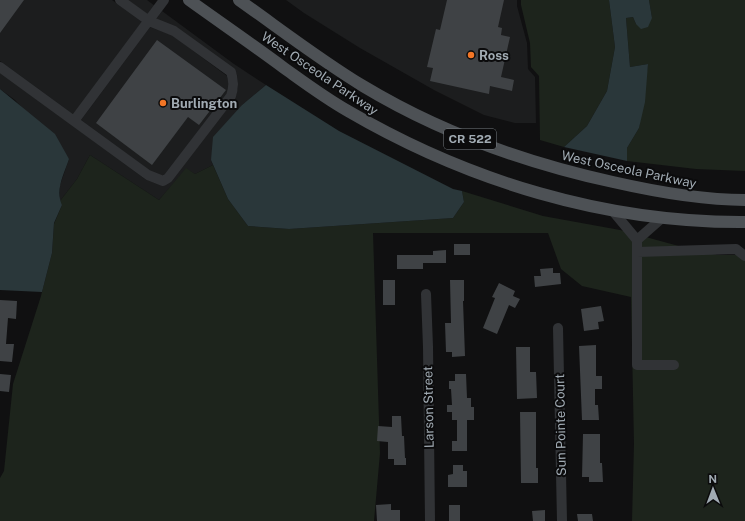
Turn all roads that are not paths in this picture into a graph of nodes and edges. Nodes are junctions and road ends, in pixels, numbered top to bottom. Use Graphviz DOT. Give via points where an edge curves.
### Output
graph roads {
  1 [pos="120,0"];
  2 [pos="164,0"];
  3 [pos="189,0"];
  4 [pos="239,0"];
  5 [pos="149,21"];
  6 [pos="0,66"];
  7 [pos="74,121"];
  8 [pos="745,200"];
  9 [pos="612,210"];
  10 [pos="662,218"];
  11 [pos="745,222"];
  12 [pos="637,240"];
  13 [pos="637,252"];
  14 [pos="745,256"];
  15 [pos="426,294"];
  16 [pos="558,328"];
  17 [pos="674,365"];
  18 [pos="430,521"];
  19 [pos="562,521"];
  1 -- 5 [label="street"];
  2 -- 5 [label="street"];
  3 -- 9 [label="main road, West Osceola Parkway / CR 522" via="314,89 388,134 429,154 504,183"];
  4 -- 8 [label="main road, West Osceola Parkway / CR 522" via="325,62 364,86 429,121 468,138 504,152 588,177 673,194"];
  5 -- 7 [label="street"];
  5 -- 7 [label="street" via="174,31 231,72 234,80 231,96 168,178 163,181 148,175"];
  6 -- 7 [label="street"];
  9 -- 10 [label="main road, West Osceola Parkway / CR 522"];
  9 -- 12 [label="street"];
  10 -- 11 [label="main road, West Osceola Parkway / CR 522"];
  10 -- 12 [label="street"];
  12 -- 13 [label="street"];
  13 -- 14 [label="street" via="736,249"];
  13 -- 17 [label="street" via="637,365"];
  15 -- 18 [label="street, Larson Street"];
  16 -- 19 [label="street, Sun Pointe Court"];
}
